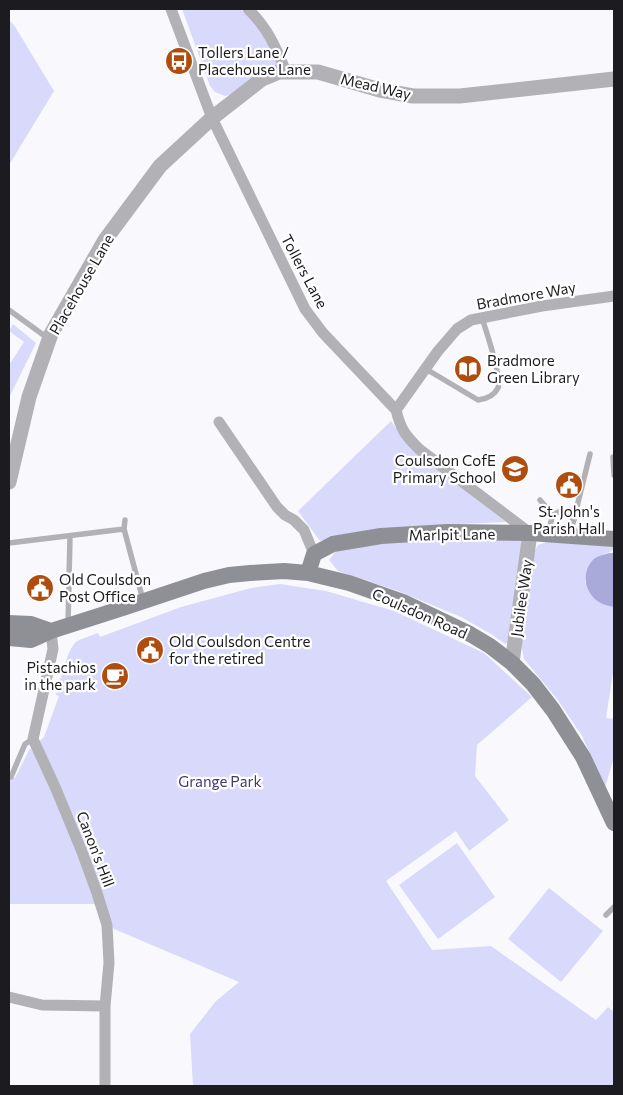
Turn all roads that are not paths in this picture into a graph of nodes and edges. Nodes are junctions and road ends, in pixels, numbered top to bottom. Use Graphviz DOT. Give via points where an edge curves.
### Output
graph roads {
  1 [pos="171,9"];
  2 [pos="248,9"];
  3 [pos="286,72"];
  4 [pos="614,78"];
  5 [pos="212,118"];
  6 [pos="614,296"];
  7 [pos="9,310"];
  8 [pos="482,318"];
  9 [pos="49,339"];
  10 [pos="426,369"];
  11 [pos="396,410"];
  12 [pos="219,422"];
  13 [pos="590,454"];
  14 [pos="614,457"];
  15 [pos="614,475"];
  16 [pos="9,482"];
  17 [pos="540,500"];
  18 [pos="553,515"];
  19 [pos="125,520"];
  20 [pos="572,528"];
  21 [pos="124,529"];
  22 [pos="530,533"];
  23 [pos="548,534"];
  24 [pos="70,536"];
  25 [pos="614,540"];
  26 [pos="9,543"];
  27 [pos="314,554"];
  28 [pos="308,573"];
  29 [pos="144,601"];
  30 [pos="9,623"];
  31 [pos="68,626"];
  32 [pos="51,632"];
  33 [pos="9,638"];
  34 [pos="512,664"];
  35 [pos="33,739"];
  36 [pos="11,777"];
  37 [pos="614,823"];
  38 [pos="614,907"];
  39 [pos="606,915"];
  40 [pos="9,997"];
  41 [pos="106,1006"];
  42 [pos="105,1086"];
  1 -- 5 [label="street, Tollers Lane"];
  2 -- 3 [label="street" via="272,40"];
  3 -- 4 [label="street, Mead Way" via="318,72 413,96 460,96"];
  3 -- 5 [label="street, Mead Way" via="262,79"];
  5 -- 9 [label="street, Placehouse Lane" via="160,166 111,232"];
  5 -- 11 [label="street, Tollers Lane" via="305,309 323,333"];
  6 -- 8 [label="street, Bradmore Way"];
  7 -- 9 [label="lane"];
  8 -- 10 [label="street, Bradmore Way" via="471,320 457,329"];
  8 -- 10 [label="lane" via="498,376 498,387 493,395 478,400"];
  9 -- 16 [label="street, Placehouse Lane" via="28,397"];
  10 -- 11 [label="street, Bradmore Way"];
  11 -- 22 [label="street, Tollers Lane" via="400,426 419,450"];
  12 -- 27 [label="street" via="277,507 304,530"];
  13 -- 20 [label="lane"];
  14 -- 15 [label="lane"];
  17 -- 18 [label="lane"];
  18 -- 20 [label="lane" via="558,512 568,514"];
  18 -- 23 [label="lane"];
  19 -- 21 [label="lane"];
  20 -- 23 [label="main road, Marlpit Lane"];
  20 -- 25 [label="main road, Marlpit Lane"];
  21 -- 24 [label="lane"];
  21 -- 29 [label="lane"];
  22 -- 23 [label="main road, Marlpit Lane"];
  22 -- 27 [label="main road, Marlpit Lane" via="447,532 381,536 333,544"];
  22 -- 34 [label="street, Jubilee Way"];
  24 -- 26 [label="lane"];
  24 -- 31 [label="lane"];
  27 -- 28 [label="main road"];
  28 -- 29 [label="main road, Coulsdon Road" via="284,571 229,575"];
  28 -- 34 [label="main road, Coulsdon Road" via="403,602 470,634"];
  29 -- 31 [label="main road, Coulsdon Road"];
  30 -- 32 [label="main road" via="31,624"];
  31 -- 32 [label="main road, Coulsdon Road"];
  32 -- 33 [label="main road, Coulsdon Road" via="31,640"];
  32 -- 35 [label="street" via="53,649"];
  34 -- 37 [label="main road, Coulsdon Road" via="553,710 582,757"];
  35 -- 36 [label="lane" via="25,744"];
  35 -- 41 [label="street, Canon's Hill" via="82,852 107,924"];
  38 -- 39 [label="lane"];
  40 -- 41 [label="street" via="42,1005"];
  41 -- 42 [label="street, Canon's Hill"];
}
